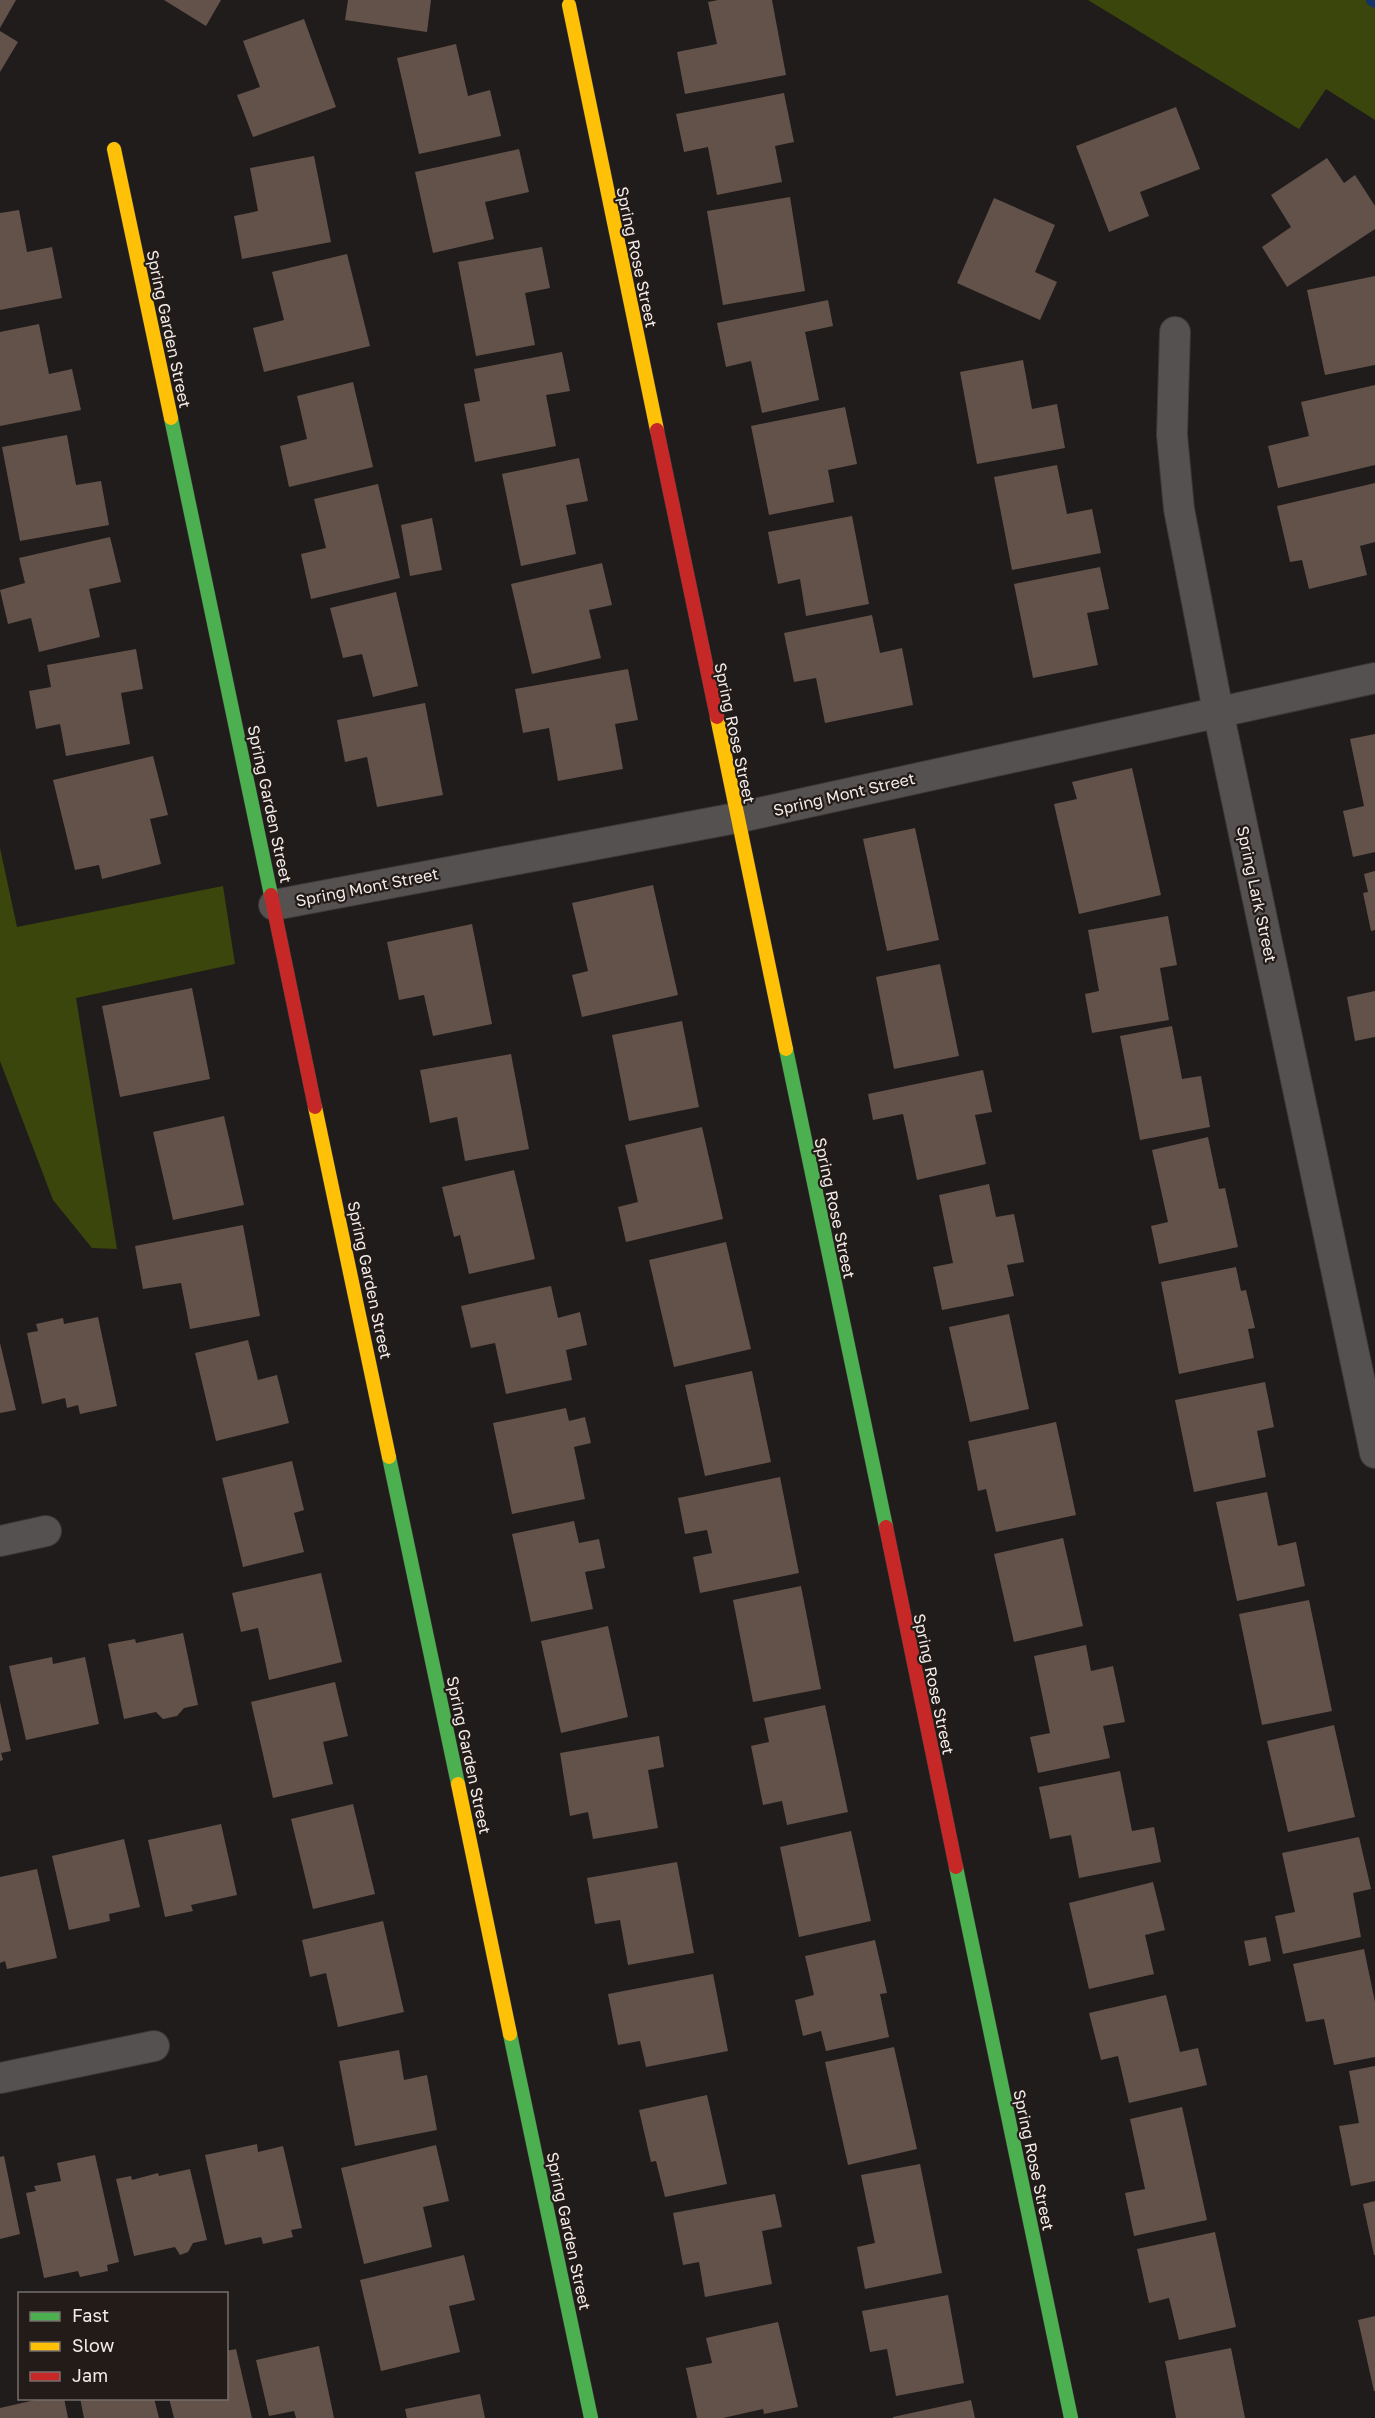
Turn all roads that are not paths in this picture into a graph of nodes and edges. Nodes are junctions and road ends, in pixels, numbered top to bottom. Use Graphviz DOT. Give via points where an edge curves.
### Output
graph roads {
  1 [pos="569,5"];
  2 [pos="114,148"];
  3 [pos="1175,332"];
  4 [pos="1375,678"];
  5 [pos="1218,711"];
  6 [pos="736,818"];
  7 [pos="274,905"];
  8 [pos="1375,1452"];
  9 [pos="46,1531"];
  10 [pos="0,1541"];
  11 [pos="154,2046"];
  12 [pos="0,2078"];
  13 [pos="591,2418"];
  14 [pos="1071,2418"];
  1 -- 6 [label="street, Spring Rose Street"];
  2 -- 7 [label="street, Spring Garden Street"];
  3 -- 5 [label="street, Spring Lark Street" via="1172,435 1179,509"];
  4 -- 5 [label="street, Spring Mont Street"];
  5 -- 6 [label="street, Spring Mont Street"];
  5 -- 8 [label="street, Spring Lark Street"];
  6 -- 7 [label="street, Spring Mont Street"];
  6 -- 14 [label="street, Spring Rose Street"];
  7 -- 13 [label="street, Spring Garden Street"];
  9 -- 10 [label="street"];
  11 -- 12 [label="street"];
}
